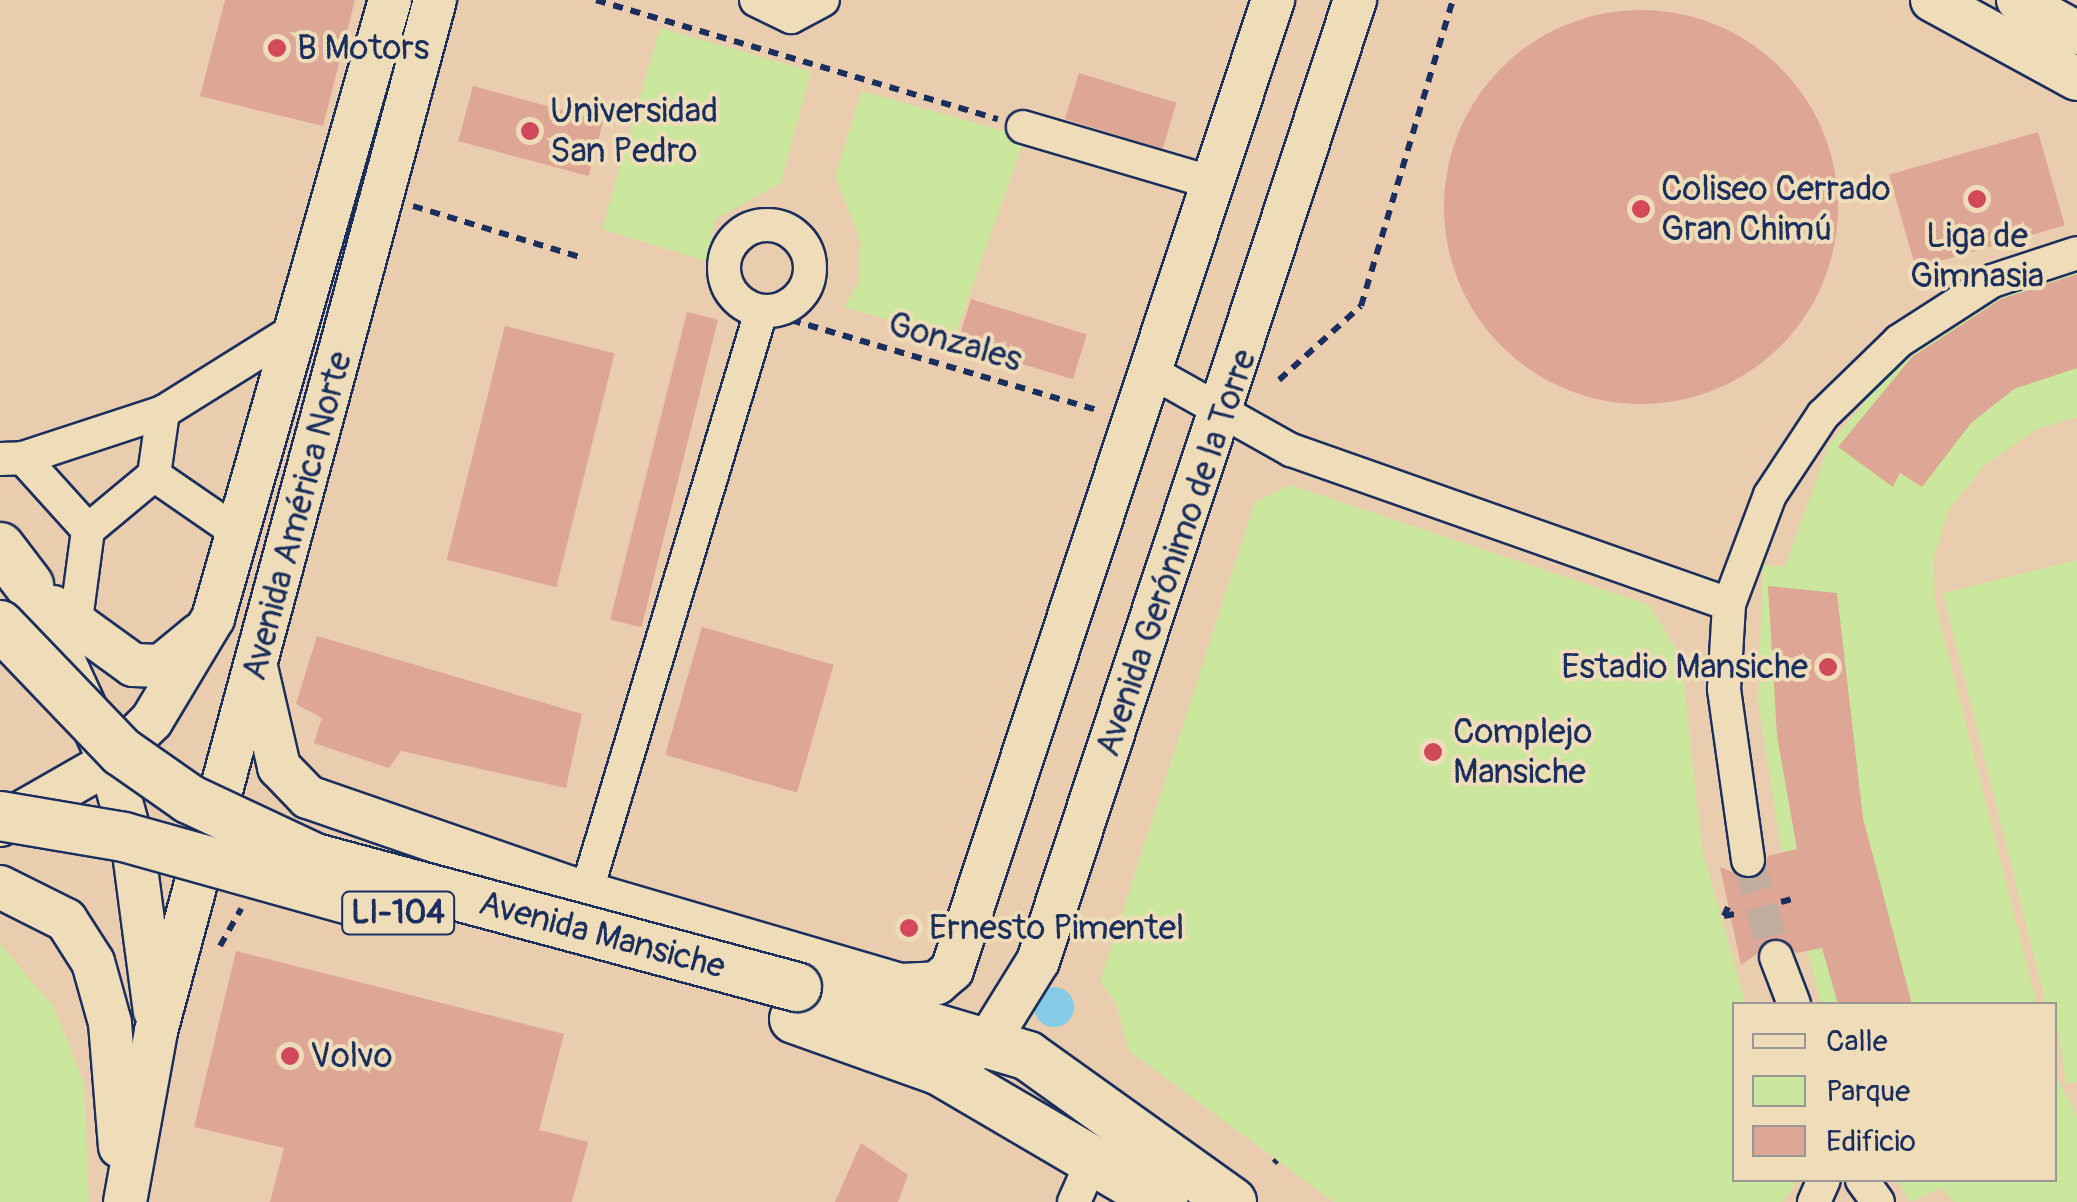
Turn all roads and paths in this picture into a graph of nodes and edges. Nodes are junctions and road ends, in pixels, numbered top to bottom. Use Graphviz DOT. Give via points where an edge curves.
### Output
graph roads {
  1 [pos="390,0"];
  2 [pos="434,0"];
  3 [pos="596,0"];
  4 [pos="756,0"];
  5 [pos="823,0"];
  6 [pos="1273,0"];
  7 [pos="1354,0"];
  8 [pos="1452,0"];
  9 [pos="1932,0"];
  10 [pos="2011,12"];
  11 [pos="2077,34"];
  12 [pos="2077,79"];
  13 [pos="368,80"];
  14 [pos="412,92"];
  15 [pos="1024,126"];
  16 [pos="1212,183"];
  17 [pos="383,196"];
  18 [pos="580,257"];
  19 [pos="2067,259"];
  20 [pos="762,312"];
  21 [pos="296,329"];
  22 [pos="1150,371"];
  23 [pos="1279,380"];
  24 [pos="1224,409"];
  25 [pos="163,412"];
  26 [pos="1134,421"];
  27 [pos="12,458"];
  28 [pos="154,475"];
  29 [pos="88,530"];
  30 [pos="241,535"];
  31 [pos="0,547"];
  32 [pos="29,585"];
  33 [pos="1729,604"];
  34 [pos="213,618"];
  35 [pos="0,625"];
  36 [pos="75,628"];
  37 [pos="256,666"];
  38 [pos="110,762"];
  39 [pos="0,816"];
  40 [pos="0,825"];
  41 [pos="1748,860"];
  42 [pos="0,887"];
  43 [pos="586,893"];
  44 [pos="1792,899"];
  45 [pos="1781,902"];
  46 [pos="1728,907"];
  47 [pos="1740,913"];
  48 [pos="1776,957"];
  49 [pos="1793,1002"];
  50 [pos="795,1003"];
  51 [pos="156,1031"];
  52 [pos="989,1040"];
  53 [pos="940,1071"];
  54 [pos="1094,1158"];
  55 [pos="122,1202"];
  56 [pos="1074,1202"];
  57 [pos="1163,1202"];
  58 [pos="1232,1202"];
  1 -- 13 [label="main road, Avenida América Norte"];
  2 -- 14 [label="main road, Avenida América Norte"];
  3 -- 15 [label="path"];
  4 -- 5 [label="street" via="792,17"];
  6 -- 16 [label="main road"];
  7 -- 24 [label="main road, Avenida Gerónimo de la Torre"];
  8 -- 23 [label="path" via="1361,306"];
  9 -- 10 [label="main road"];
  10 -- 11 [label="main road"];
  10 -- 12 [label="main road"];
  13 -- 14 [label="main road"];
  13 -- 21 [label="main road, Avenida América Norte"];
  14 -- 17 [label="main road, Avenida América Norte"];
  15 -- 16 [label="street"];
  16 -- 22 [label="main road"];
  17 -- 18 [label="path"];
  17 -- 37 [label="main road, Avenida América Norte"];
  19 -- 33 [label="street" via="1992,281 1899,341 1823,415 1770,495"];
  20 -- 26 [label="path, Gonzales"];
  20 -- 43 [label="street"];
  21 -- 25 [label="street"];
  21 -- 30 [label="main road, Avenida América Norte"];
  22 -- 24 [label="street"];
  22 -- 26 [label="main road"];
  24 -- 33 [label="street" via="1291,450"];
  24 -- 52 [label="main road, Avenida Gerónimo de la Torre" via="1038,961"];
  25 -- 27 [label="street"];
  25 -- 28 [label="street"];
  26 -- 43 [label="main road, Avenida Mansiche" via="952,970 936,983 902,986"];
  27 -- 29 [label="street"];
  28 -- 29 [label="street"];
  28 -- 30 [label="street"];
  29 -- 36 [label="street"];
  30 -- 34 [label="main road, Avenida América Norte"];
  31 -- 32 [label="highway"];
  32 -- 36 [label="main road"];
  32 -- 38 [label="main road"];
  33 -- 41 [label="street" via="1725,707"];
  34 -- 36 [label="main road" via="161,666 110,657"];
  34 -- 38 [label="main road, Avenida América Norte" via="175,688"];
  35 -- 50 [label="highway, Avenida Mansiche, bridge" via="122,752 189,800 315,858"];
  37 -- 43 [label="main road, Avenida Mansiche" via="279,768 308,796"];
  37 -- 51 [label="main road, Avenida América Norte"];
  38 -- 40 [label="main road, Avenida América Norte"];
  38 -- 51 [label="main road" via="136,862"];
  39 -- 50 [label="highway, Avenida Mansiche / LI-104, bridge" via="124,837"];
  42 -- 55 [label="main road" via="66,920 93,962 110,1023"];
  44 -- 45 [label="path"];
  46 -- 47 [label="path" via="1724,916"];
  48 -- 49 [label="street"];
  50 -- 52 [label="highway, Avenida Mansiche"];
  50 -- 53 [label="highway, Avenida Mansiche / LI-104"];
  51 -- 55 [label="main road"];
  52 -- 53 [label="main road, Avenida Gerónimo de la Torre"];
  52 -- 58 [label="highway, Avenida Mansiche" via="1028,1056"];
  53 -- 54 [label="highway, Avenida Mansiche / LI-104"];
  54 -- 56 [label="street"];
  54 -- 57 [label="highway, Avenida Mansiche / LI-104"];
}
